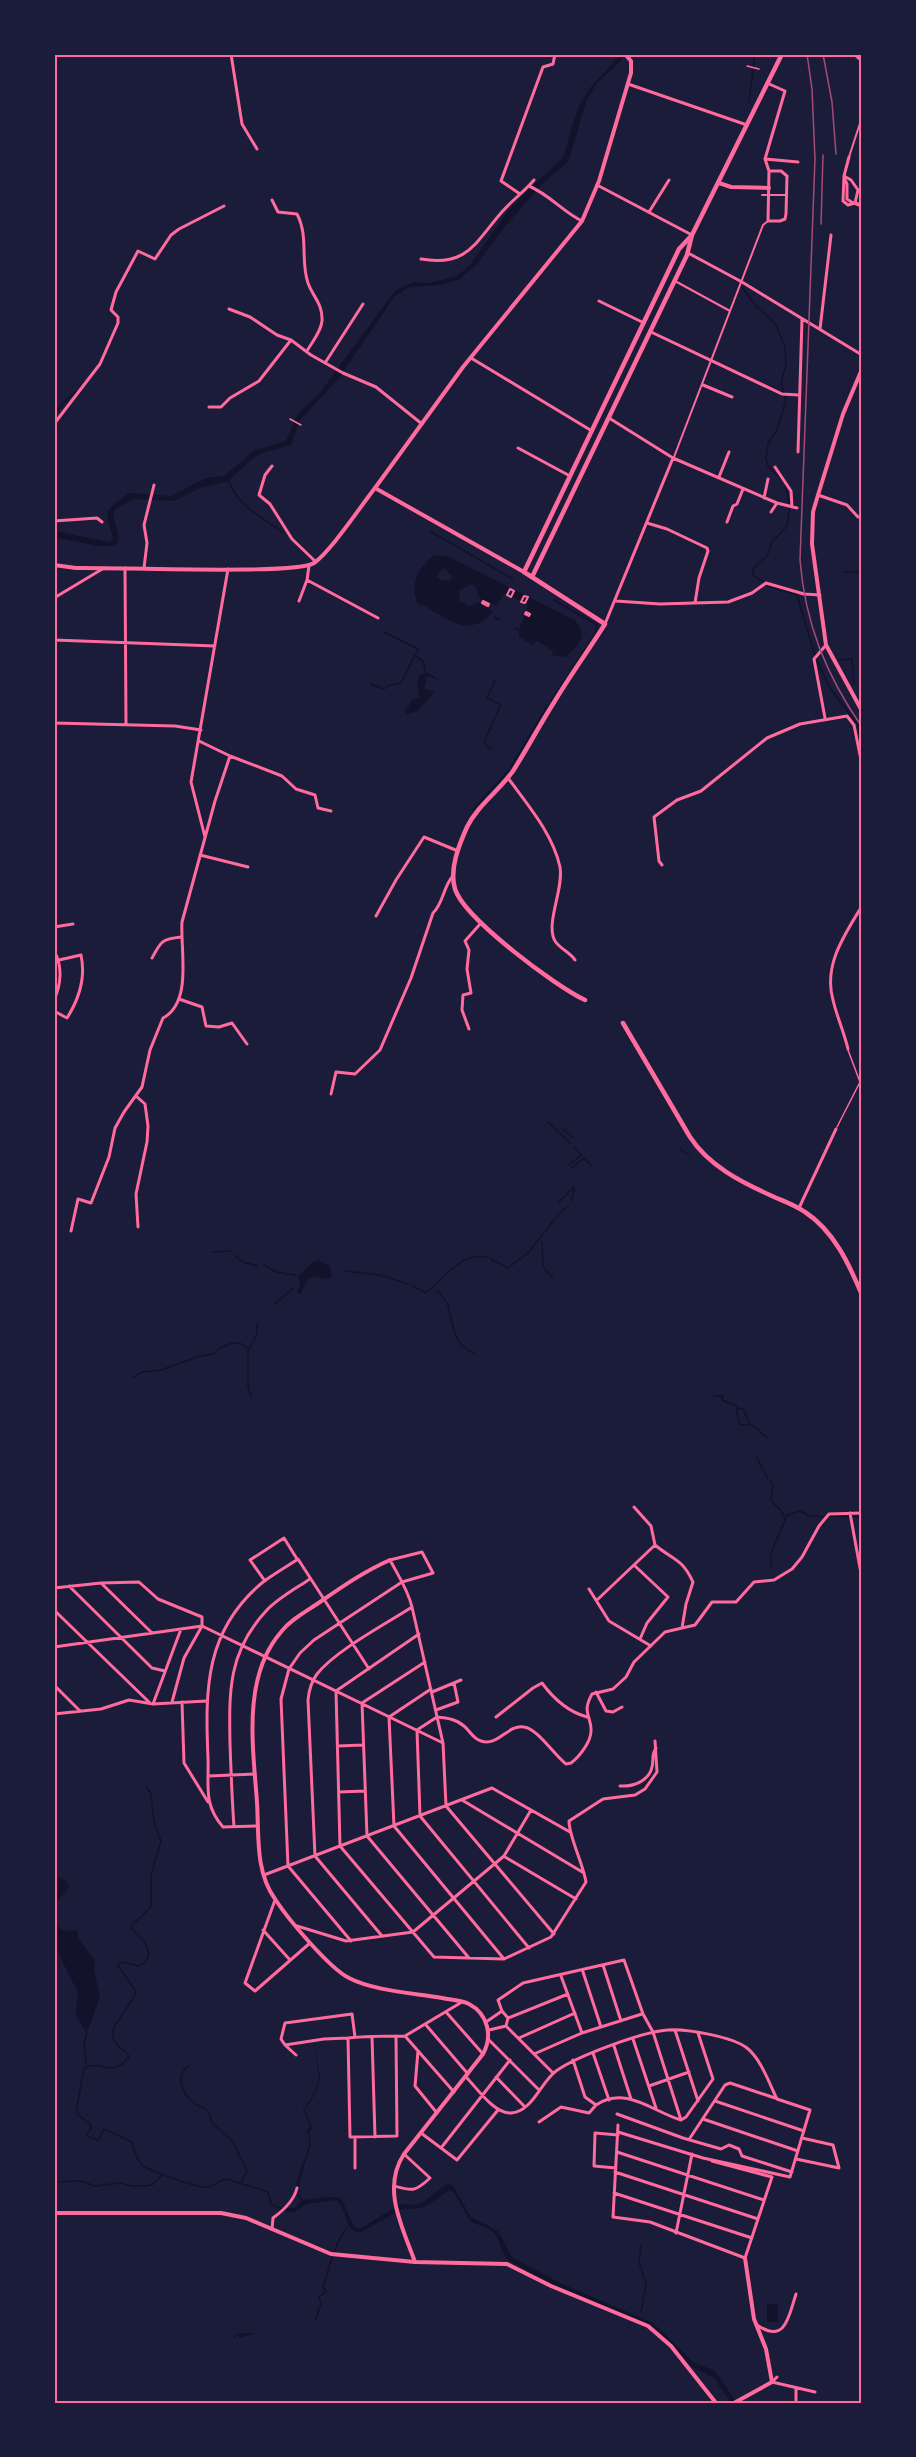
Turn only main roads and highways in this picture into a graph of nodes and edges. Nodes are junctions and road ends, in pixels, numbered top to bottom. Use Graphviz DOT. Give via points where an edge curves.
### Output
graph roads {
  1 [pos="782,54"];
  2 [pos="692,235"];
  3 [pos="680,248"];
  4 [pos="688,252"];
  5 [pos="532,577"];
  6 [pos="585,1000"];
  7 [pos="624,1023"];
  8 [pos="862,1295"];
  1 -- 2 [label="main road"];
  2 -- 3 [label="main road"];
  2 -- 4 [label="main road"];
  3 -- 4 [label="main road"];
  3 -- 5 [label="main road" via="524,572"];
  4 -- 5 [label="main road"];
  5 -- 6 [label="main road" via="605,624 508,778 474,816 458,850 453,876 462,903 481,923 565,991"];
  7 -- 8 [label="main road" via="703,1153 730,1174 799,1208 819,1223 851,1269"];
}
